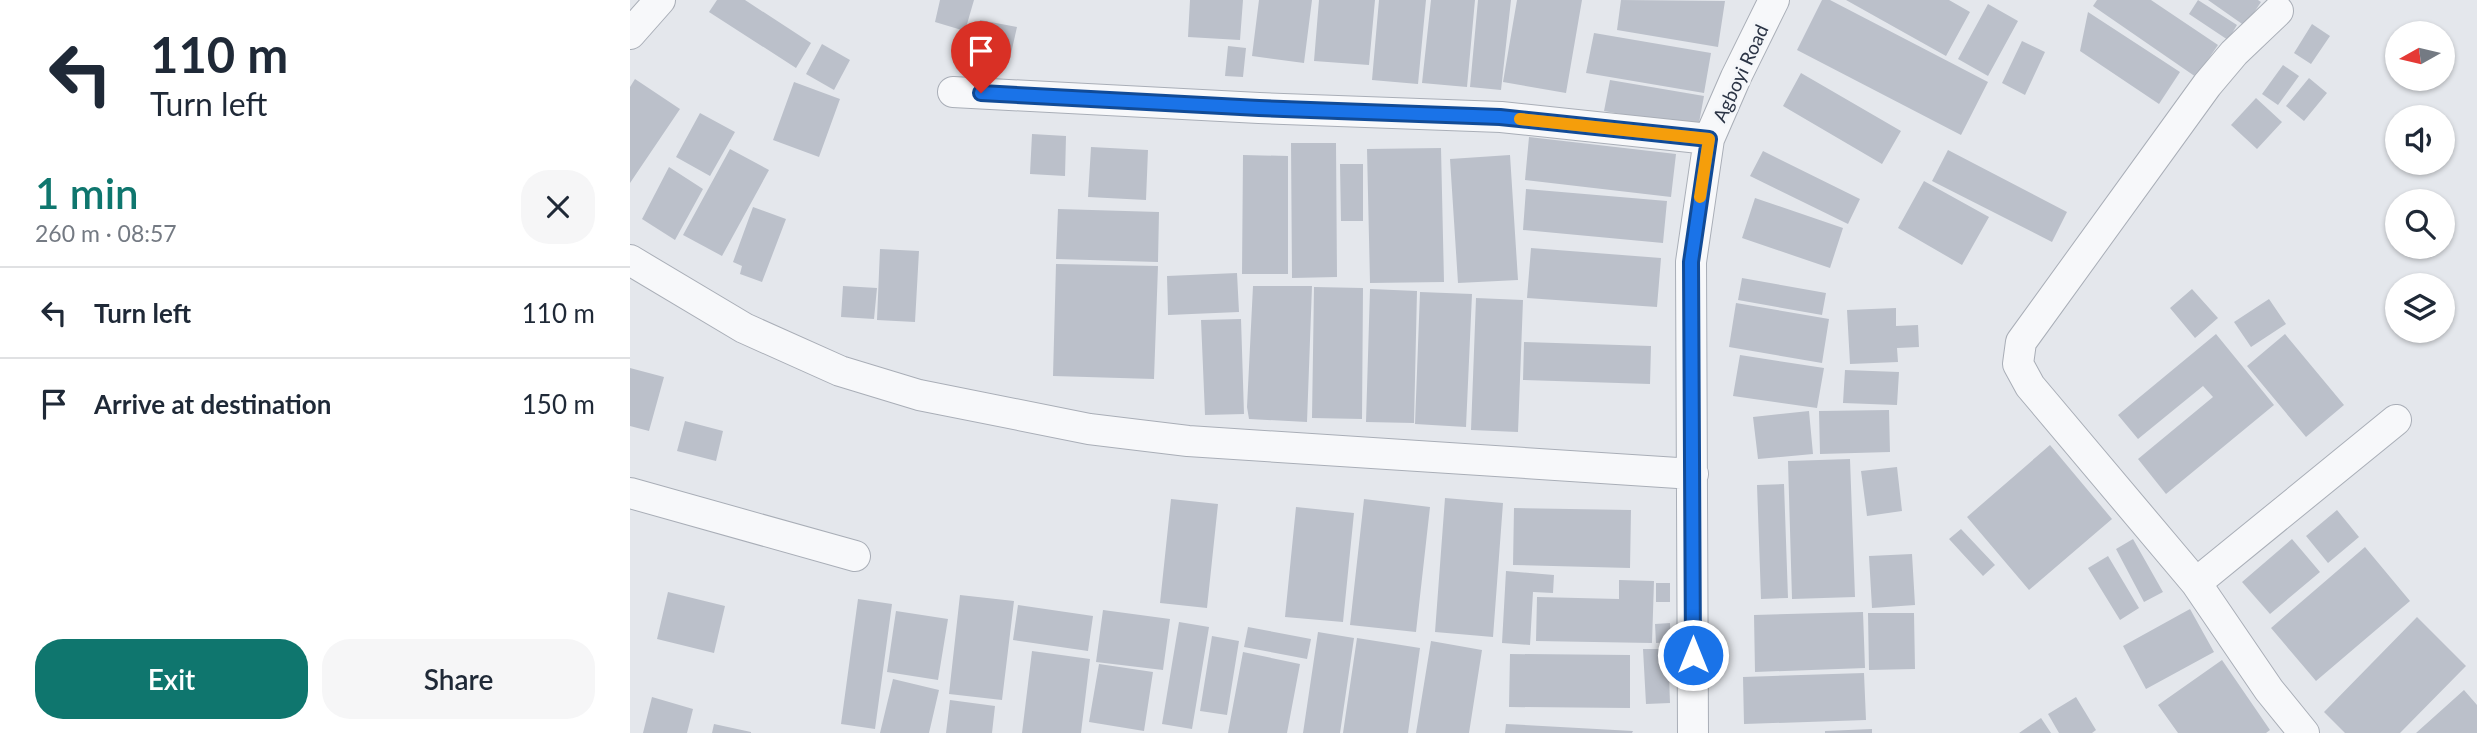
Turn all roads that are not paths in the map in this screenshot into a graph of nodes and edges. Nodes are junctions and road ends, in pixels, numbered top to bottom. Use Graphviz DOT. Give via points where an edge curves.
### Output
graph roads {
  1 [pos="660,0"];
  2 [pos="1774,0"];
  3 [pos="2278,11"];
  4 [pos="630,34"];
  5 [pos="953,92"];
  6 [pos="1709,139"];
  7 [pos="630,260"];
  8 [pos="2396,420"];
  9 [pos="1693,474"];
  10 [pos="630,493"];
  11 [pos="855,556"];
  12 [pos="2196,583"];
  13 [pos="1693,733"];
  14 [pos="2304,733"];
  1 -- 4 [label="street"];
  2 -- 6 [label="street, Agboyi Road"];
  3 -- 12 [label="street" via="2207,85 2021,342 2018,364 2030,386"];
  5 -- 6 [label="street" via="1500,117"];
  6 -- 9 [label="street, Agboyi Road" via="1691,262"];
  7 -- 9 [label="street" via="744,328 840,371 958,403 1089,429 1188,441"];
  8 -- 12 [label="street"];
  9 -- 13 [label="street, Agboyi Road"];
  10 -- 11 [label="street"];
  12 -- 14 [label="street"];
}
